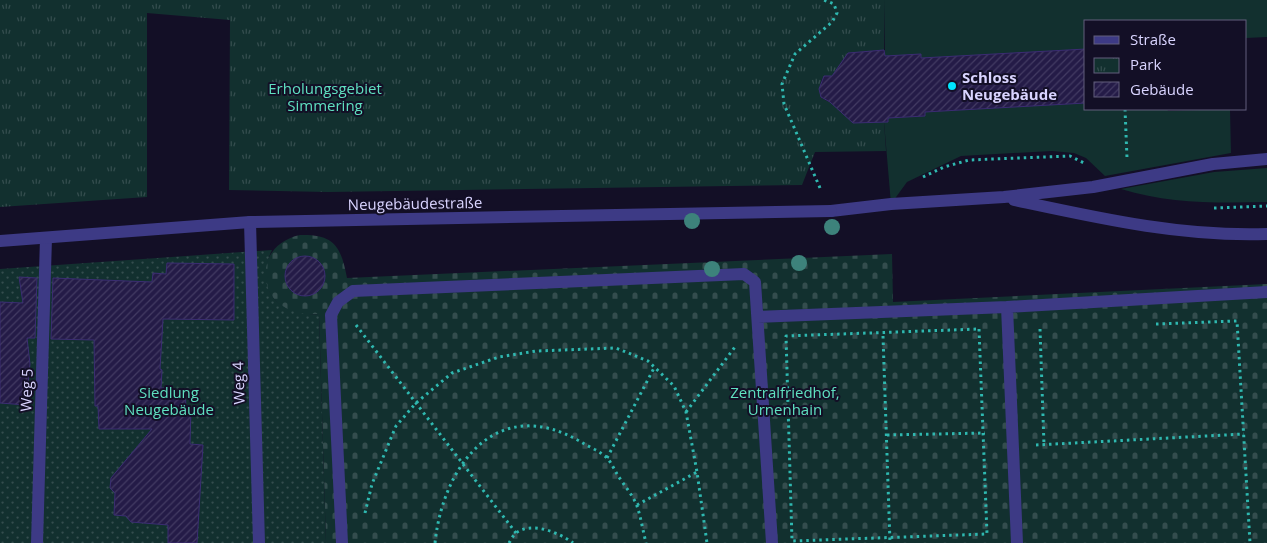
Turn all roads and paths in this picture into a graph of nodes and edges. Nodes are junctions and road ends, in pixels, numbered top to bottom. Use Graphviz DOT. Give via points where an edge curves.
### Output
graph roads {
  1 [pos="824,0"];
  2 [pos="1125,110"];
  3 [pos="1126,138"];
  4 [pos="1267,159"];
  5 [pos="1004,197"];
  6 [pos="831,211"];
  7 [pos="250,222"];
  8 [pos="1267,234"];
  9 [pos="46,238"];
  10 [pos="0,241"];
  11 [pos="1267,292"];
  12 [pos="338,302"];
  13 [pos="1007,307"];
  14 [pos="758,317"];
  15 [pos="1148,324"];
  16 [pos="1049,329"];
  17 [pos="883,333"];
  18 [pos="654,367"];
  19 [pos="416,403"];
  20 [pos="686,412"];
  21 [pos="983,433"];
  22 [pos="1013,433"];
  23 [pos="1244,434"];
  24 [pos="887,435"];
  25 [pos="1044,444"];
  26 [pos="1013,447"];
  27 [pos="607,458"];
  28 [pos="462,464"];
  29 [pos="697,472"];
  30 [pos="637,505"];
  31 [pos="363,521"];
  32 [pos="516,533"];
  33 [pos="890,538"];
  34 [pos="37,543"];
  35 [pos="260,543"];
  36 [pos="342,543"];
  37 [pos="435,543"];
  38 [pos="509,543"];
  39 [pos="573,543"];
  40 [pos="646,543"];
  41 [pos="707,543"];
  42 [pos="772,543"];
  43 [pos="890,543"];
  44 [pos="1018,543"];
  45 [pos="1250,543"];
  1 -- 6 [label="path" via="834,4 837,13 832,22 795,54 782,84 784,104"];
  2 -- 3 [label="path"];
  4 -- 5 [label="street" via="1214,164 1109,185"];
  5 -- 6 [label="street, Neugebäudestraße"];
  5 -- 8 [label="street" via="1129,225 1189,232"];
  6 -- 7 [label="street, Neugebäudestraße"];
  7 -- 9 [label="street, Neugebäudestraße"];
  7 -- 35 [label="street, Weg 4"];
  9 -- 10 [label="street, Neugebäudestraße"];
  9 -- 34 [label="street, Weg 5"];
  11 -- 13 [label="street"];
  12 -- 14 [label="street" via="353,291 744,274 755,282"];
  12 -- 19 [label="path"];
  12 -- 36 [label="street" via="331,315"];
  13 -- 14 [label="street"];
  13 -- 22 [label="street"];
  14 -- 20 [label="path"];
  14 -- 42 [label="street"];
  15 -- 23 [label="path" via="1237,321"];
  16 -- 25 [label="path" via="1039,329"];
  17 -- 21 [label="path" via="979,329"];
  17 -- 24 [label="path"];
  17 -- 33 [label="path" via="786,336 792,541"];
  18 -- 19 [label="path" via="648,361 616,348 536,351 499,357 452,372"];
  18 -- 20 [label="path" via="674,386"];
  18 -- 27 [label="path"];
  19 -- 28 [label="path"];
  19 -- 31 [label="path" via="396,426 372,484"];
  20 -- 29 [label="path"];
  21 -- 22 [label="path"];
  21 -- 24 [label="path"];
  21 -- 33 [label="path" via="987,534"];
  22 -- 26 [label="street"];
  23 -- 25 [label="path"];
  23 -- 45 [label="path"];
  24 -- 33 [label="path"];
  25 -- 26 [label="path"];
  26 -- 44 [label="street"];
  27 -- 28 [label="path" via="568,435 540,426 514,426 494,433"];
  27 -- 30 [label="path"];
  28 -- 32 [label="path"];
  28 -- 37 [label="path" via="445,496"];
  29 -- 30 [label="path"];
  29 -- 41 [label="path"];
  30 -- 40 [label="path"];
  32 -- 38 [label="path"];
  32 -- 39 [label="path" via="529,528 552,531"];
  33 -- 43 [label="path"];
}
